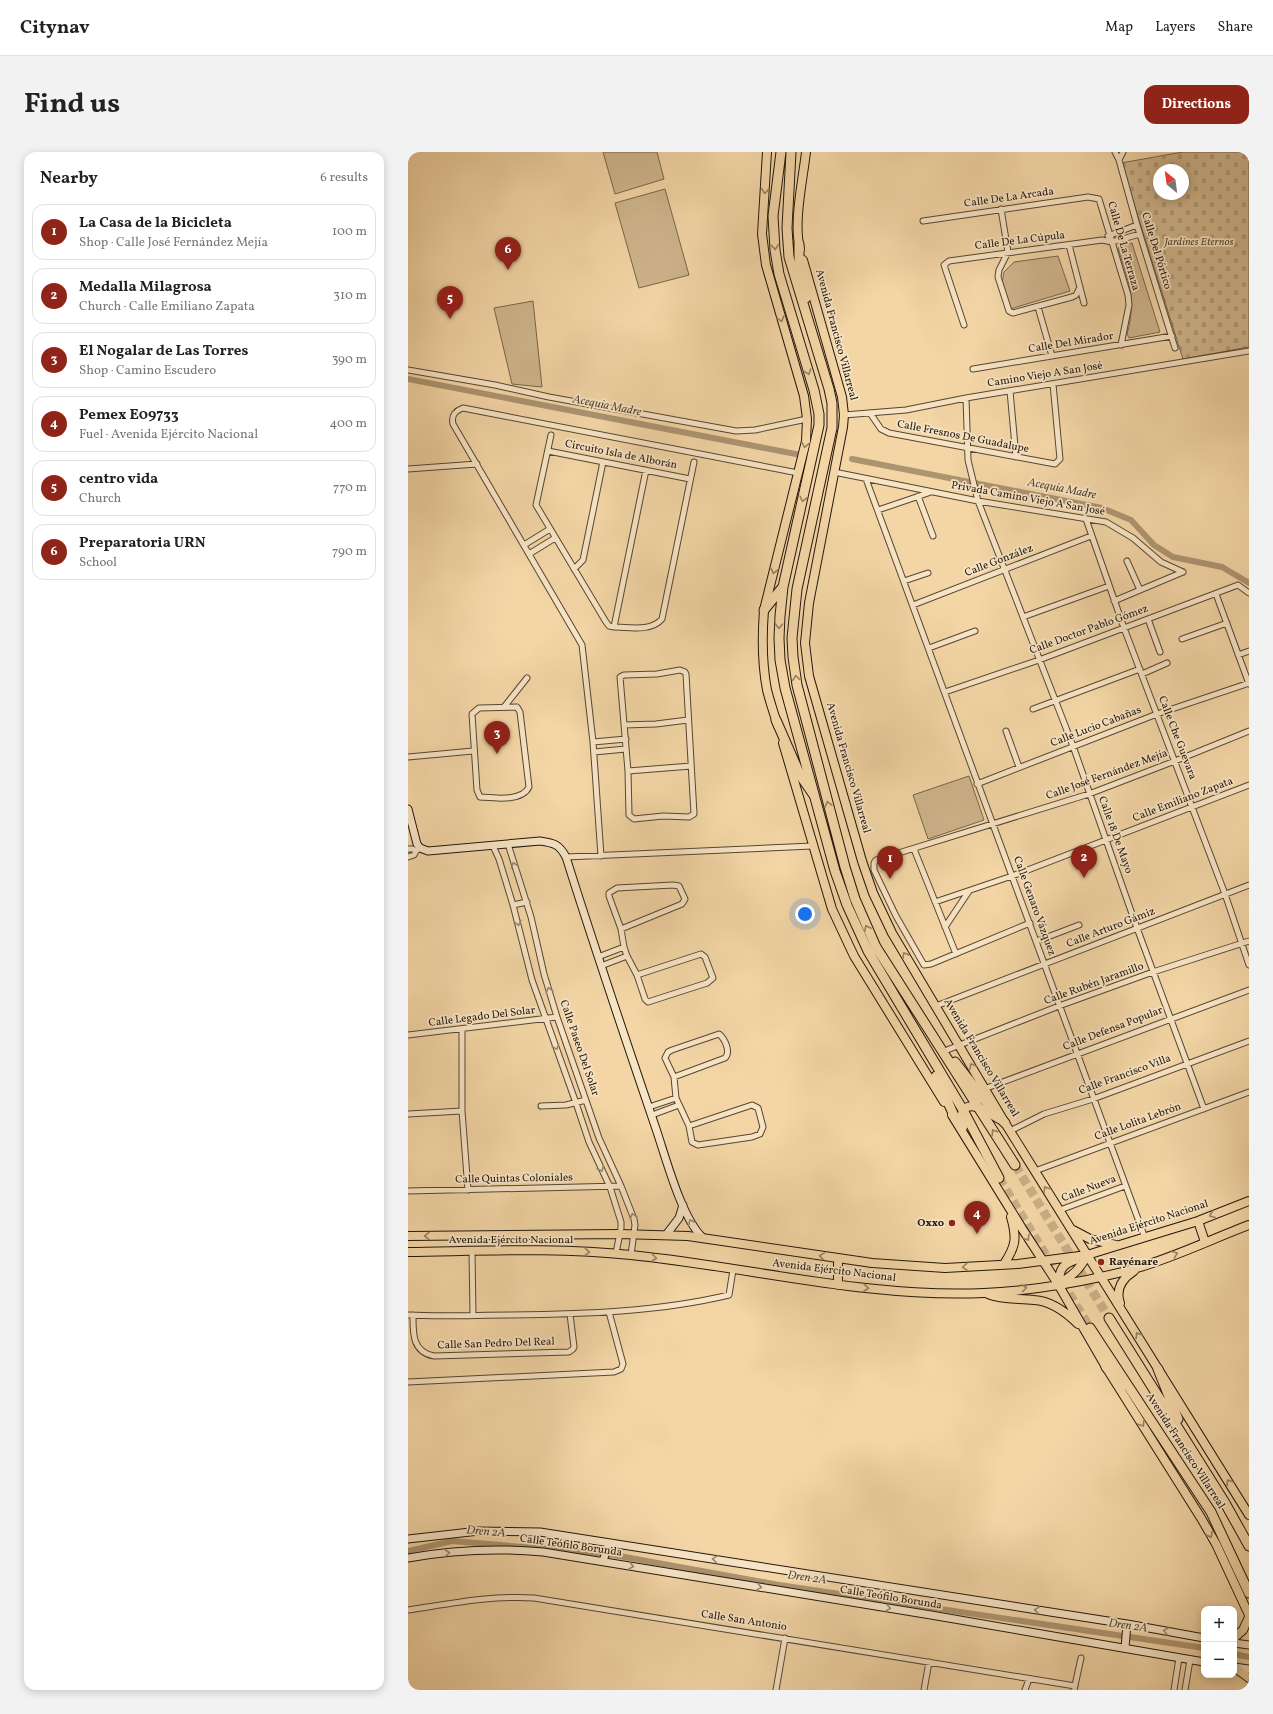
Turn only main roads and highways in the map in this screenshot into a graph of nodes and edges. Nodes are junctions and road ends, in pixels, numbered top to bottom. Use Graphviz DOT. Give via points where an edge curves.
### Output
graph roads {
  1 [pos="767,152"];
  2 [pos="780,152"];
  3 [pos="791,152"];
  4 [pos="806,152"];
  5 [pos="799,244"];
  6 [pos="816,349"];
  7 [pos="783,587"];
  8 [pos="764,610"];
  9 [pos="776,720"];
  10 [pos="816,799"];
  11 [pos="408,809"];
  12 [pos="916,1009"];
  13 [pos="914,1029"];
  14 [pos="978,1107"];
  15 [pos="963,1110"];
  16 [pos="956,1120"];
  17 [pos="1007,1127"];
  18 [pos="967,1140"];
  19 [pos="1015,1165"];
  20 [pos="999,1178"];
  21 [pos="1249,1201"];
  22 [pos="683,1204"];
  23 [pos="1007,1205"];
  24 [pos="1198,1221"];
  25 [pos="1249,1225"];
  26 [pos="1072,1230"];
  27 [pos="666,1235"];
  28 [pos="408,1236"];
  29 [pos="702,1237"];
  30 [pos="1205,1242"];
  31 [pos="1119,1245"];
  32 [pos="408,1252"];
  33 [pos="1087,1255"];
  34 [pos="838,1258"];
  35 [pos="1042,1261"];
  36 [pos="1004,1264"];
  37 [pos="1138,1268"];
  38 [pos="1101,1277"];
  39 [pos="1058,1284"];
  40 [pos="838,1285"];
  41 [pos="985,1293"];
  42 [pos="1124,1313"];
  43 [pos="1109,1318"];
  44 [pos="1089,1331"];
  45 [pos="1106,1367"];
  46 [pos="1158,1369"];
  47 [pos="1180,1432"];
  48 [pos="1174,1455"];
  49 [pos="1249,1515"];
  50 [pos="408,1539"];
  51 [pos="608,1545"];
  52 [pos="1249,1546"];
  53 [pos="408,1558"];
  54 [pos="604,1559"];
  55 [pos="1249,1593"];
  56 [pos="1249,1616"];
  57 [pos="1127,1627"];
  58 [pos="1237,1635"];
  59 [pos="1201,1638"];
  60 [pos="1237,1643"];
  61 [pos="1125,1645"];
  62 [pos="1249,1645"];
  63 [pos="1201,1662"];
  64 [pos="1237,1667"];
  65 [pos="1237,1669"];
  66 [pos="1249,1669"];
  67 [pos="1249,1678"];
  1 -- 8 [label="main road, Avenida Francisco Villarreal, one-way" via="762,234 764,251 770,282 804,396 807,419 806,441"];
  2 -- 7 [label="highway, one-way" via="774,216 775,250 779,274 819,414 815,446"];
  3 -- 6 [label="highway, Avenida Francisco Villarreal" via="787,228 790,257"];
  4 -- 5 [label="main road, Avenida Francisco Villarreal" via="799,213"];
  5 -- 6 [label="highway" via="799,257"];
  17 -- 5 [label="main road, Avenida Francisco Villarreal, one-way" via="892,933 873,893 809,676 805,643 809,603 844,415 839,385"];
  12 -- 6 [label="highway, Avenida Francisco Villarreal, one-way" via="876,946 855,899 797,685 792,638 797,589 832,428 829,389"];
  7 -- 8 [label="highway"];
  7 -- 10 [label="highway, one-way" via="780,660 785,688"];
  8 -- 9 [label="main road, Avenida Francisco Villarreal" via="762,644 767,690"];
  9 -- 10 [label="highway" via="800,775"];
  9 -- 16 [label="main road, Avenida Francisco Villarreal" via="832,909 854,956"];
  10 -- 13 [label="highway" via="847,905 868,951"];
  11 -- 22 [label="main road" via="418,850 540,841 553,843 562,849"];
  12 -- 14 [label="highway, Avenida Francisco Villarreal"];
  12 -- 17 [label="highway"];
  13 -- 15 [label="highway"];
  13 -- 16 [label="highway"];
  14 -- 15 [label="main road" via="972,1106"];
  14 -- 17 [label="main road"];
  19 -- 14 [label="highway, Avenida Francisco Villarreal, one-way"];
  15 -- 18 [label="main road" via="960,1115"];
  15 -- 20 [label="highway"];
  16 -- 18 [label="main road, Avenida Francisco Villarreal"];
  26 -- 17 [label="main road, Avenida Francisco Villarreal, one-way"];
  18 -- 23 [label="main road, Avenida Francisco Villarreal"];
  21 -- 24 [label="main road, Avenida Ejército Nacional, one-way"];
  22 -- 27 [label="main road" via="679,1218"];
  29 -- 22 [label="main road, one-way" via="692,1224"];
  23 -- 35 [label="main road, Avenida Francisco Villarreal, one-way"];
  23 -- 36 [label="main road" via="1015,1240"];
  24 -- 30 [label="main road"];
  24 -- 31 [label="main road, Avenida Ejército Nacional"];
  25 -- 30 [label="main road, Avenida Ejército Nacional"];
  26 -- 31 [label="main road" via="1090,1240"];
  26 -- 33 [label="main road, Avenida Francisco Villarreal"];
  27 -- 28 [label="main road, Avenida Ejército Nacional, one-way"];
  27 -- 29 [label="main road, Avenida Ejército Nacional"];
  34 -- 29 [label="main road, Avenida Ejército Nacional, one-way"];
  37 -- 30 [label="main road, Avenida Ejército Nacional, one-way"];
  31 -- 33 [label="main road, Avenida Ejército Nacional"];
  32 -- 40 [label="main road, Avenida Ejército Nacional, one-way" via="544,1250 631,1255"];
  33 -- 35 [label="main road, Avenida Ejército Nacional"];
  33 -- 38 [label="main road, Avenida Francisco Villarreal"];
  33 -- 39 [label="main road" via="1083,1265 1074,1274"];
  33 -- 39 [label="main road" via="1067,1263 1060,1271"];
  36 -- 34 [label="main road, Avenida Ejército Nacional, one-way" via="924,1268"];
  34 -- 40 [label="main road"];
  35 -- 36 [label="main road, Avenida Ejército Nacional"];
  35 -- 39 [label="main road, Avenida Francisco Villarreal"];
  37 -- 38 [label="main road, Avenida Ejército Nacional"];
  37 -- 42 [label="main road" via="1120,1285 1118,1298"];
  38 -- 39 [label="main road, Avenida Ejército Nacional"];
  38 -- 42 [label="main road, Avenida Francisco Villarreal"];
  41 -- 39 [label="main road, Avenida Ejército Nacional, one-way"];
  39 -- 44 [label="main road, Avenida Francisco Villarreal"];
  40 -- 41 [label="main road, Avenida Ejército Nacional, one-way" via="929,1293"];
  41 -- 44 [label="main road" via="1004,1299 1046,1302 1062,1310"];
  46 -- 42 [label="main road, Avenida Francisco Villarreal, one-way"];
  43 -- 47 [label="highway, Avenida Francisco Villarreal"];
  44 -- 45 [label="main road, Avenida Francisco Villarreal"];
  44 -- 48 [label="highway, Avenida Francisco Villarreal"];
  45 -- 48 [label="highway"];
  45 -- 56 [label="main road, Avenida Francisco Villarreal, one-way" via="1216,1544"];
  46 -- 47 [label="highway" via="1180,1425"];
  49 -- 46 [label="main road, Avenida Francisco Villarreal, one-way"];
  47 -- 52 [label="highway, Avenida Francisco Villarreal"];
  48 -- 55 [label="highway, Avenida Francisco Villarreal" via="1211,1512"];
  50 -- 51 [label="main road, Calle Teófilo Borunda" via="479,1531 528,1531"];
  51 -- 54 [label="main road"];
  57 -- 51 [label="main road, Calle Teófilo Borunda, one-way"];
  53 -- 54 [label="main road, Calle Teófilo Borunda, one-way" via="499,1549"];
  54 -- 61 [label="main road, Calle Teófilo Borunda, one-way"];
  56 -- 58 [label="main road" via="1243,1630"];
  59 -- 57 [label="main road, Calle Teófilo Borunda, one-way"];
  57 -- 61 [label="main road"];
  60 -- 62 [label="main road"];
  61 -- 63 [label="main road, Calle Teófilo Borunda"];
  64 -- 66 [label="main road"];
  65 -- 67 [label="main road"];
}
